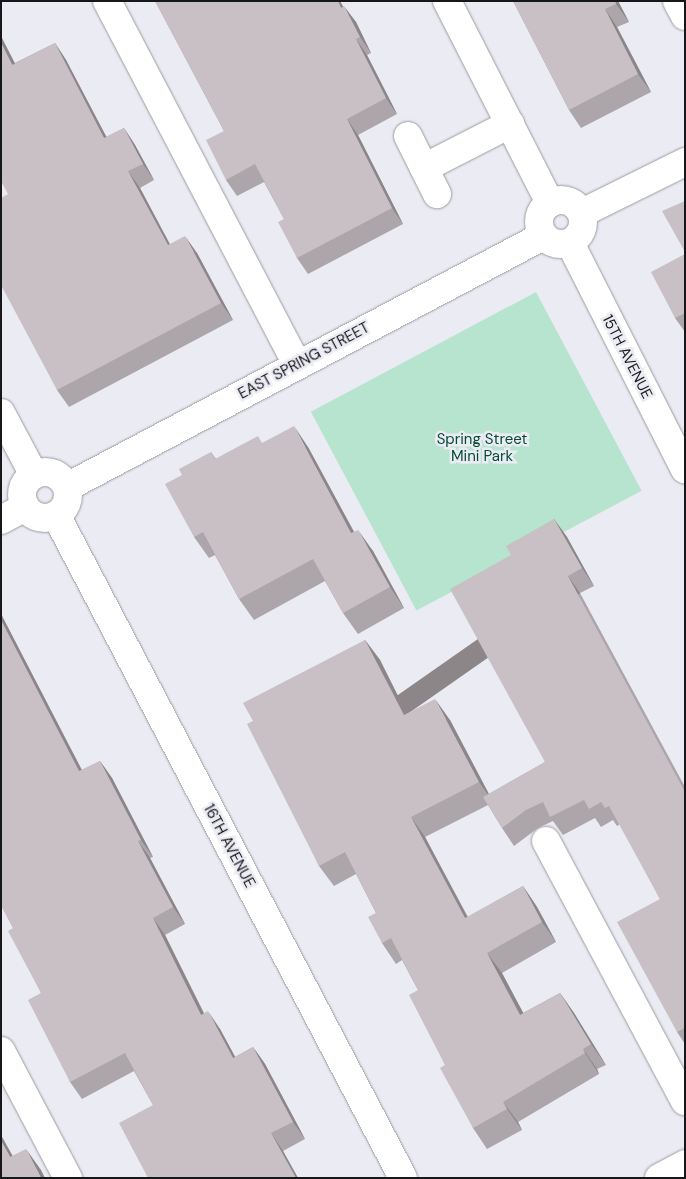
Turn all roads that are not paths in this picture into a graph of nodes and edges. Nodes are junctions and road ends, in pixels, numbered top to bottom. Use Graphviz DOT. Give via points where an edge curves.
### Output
graph roads {
  1 [pos="107,1"];
  2 [pos="447,1"];
  3 [pos="677,1"];
  4 [pos="685,16"];
  5 [pos="510,124"];
  6 [pos="408,136"];
  7 [pos="685,162"];
  8 [pos="424,168"];
  9 [pos="437,194"];
  10 [pos="550,203"];
  11 [pos="582,213"];
  12 [pos="543,236"];
  13 [pos="570,243"];
  14 [pos="297,365"];
  15 [pos="1,413"];
  16 [pos="685,470"];
  17 [pos="34,475"];
  18 [pos="67,487"];
  19 [pos="25,507"];
  20 [pos="56,515"];
  21 [pos="1,520"];
  22 [pos="546,841"];
  23 [pos="1,1051"];
  24 [pos="685,1101"];
  25 [pos="685,1164"];
  26 [pos="68,1178"];
  27 [pos="403,1178"];
  28 [pos="659,1178"];
  1 -- 14 [label="street"];
  2 -- 5 [label="street"];
  3 -- 4 [label="street"];
  5 -- 8 [label="street"];
  5 -- 10 [label="street"];
  6 -- 8 [label="street"];
  7 -- 11 [label="street"];
  8 -- 9 [label="street"];
  10 -- 11 [label="street" via="571,202"];
  10 -- 12 [label="street" via="539,216"];
  11 -- 13 [label="street" via="582,229"];
  12 -- 13 [label="street" via="554,244"];
  12 -- 14 [label="street, EAST SPRING STREET"];
  13 -- 16 [label="street, 15TH AVENUE"];
  14 -- 18 [label="street, EAST SPRING STREET"];
  15 -- 17 [label="street"];
  17 -- 18 [label="street" via="51,473"];
  17 -- 19 [label="street" via="22,489"];
  18 -- 20 [label="street" via="67,502"];
  19 -- 20 [label="street" via="35,516"];
  19 -- 21 [label="street"];
  20 -- 27 [label="street, 16TH AVENUE"];
  22 -- 24 [label="street"];
  23 -- 26 [label="street"];
  25 -- 28 [label="street"];
}
